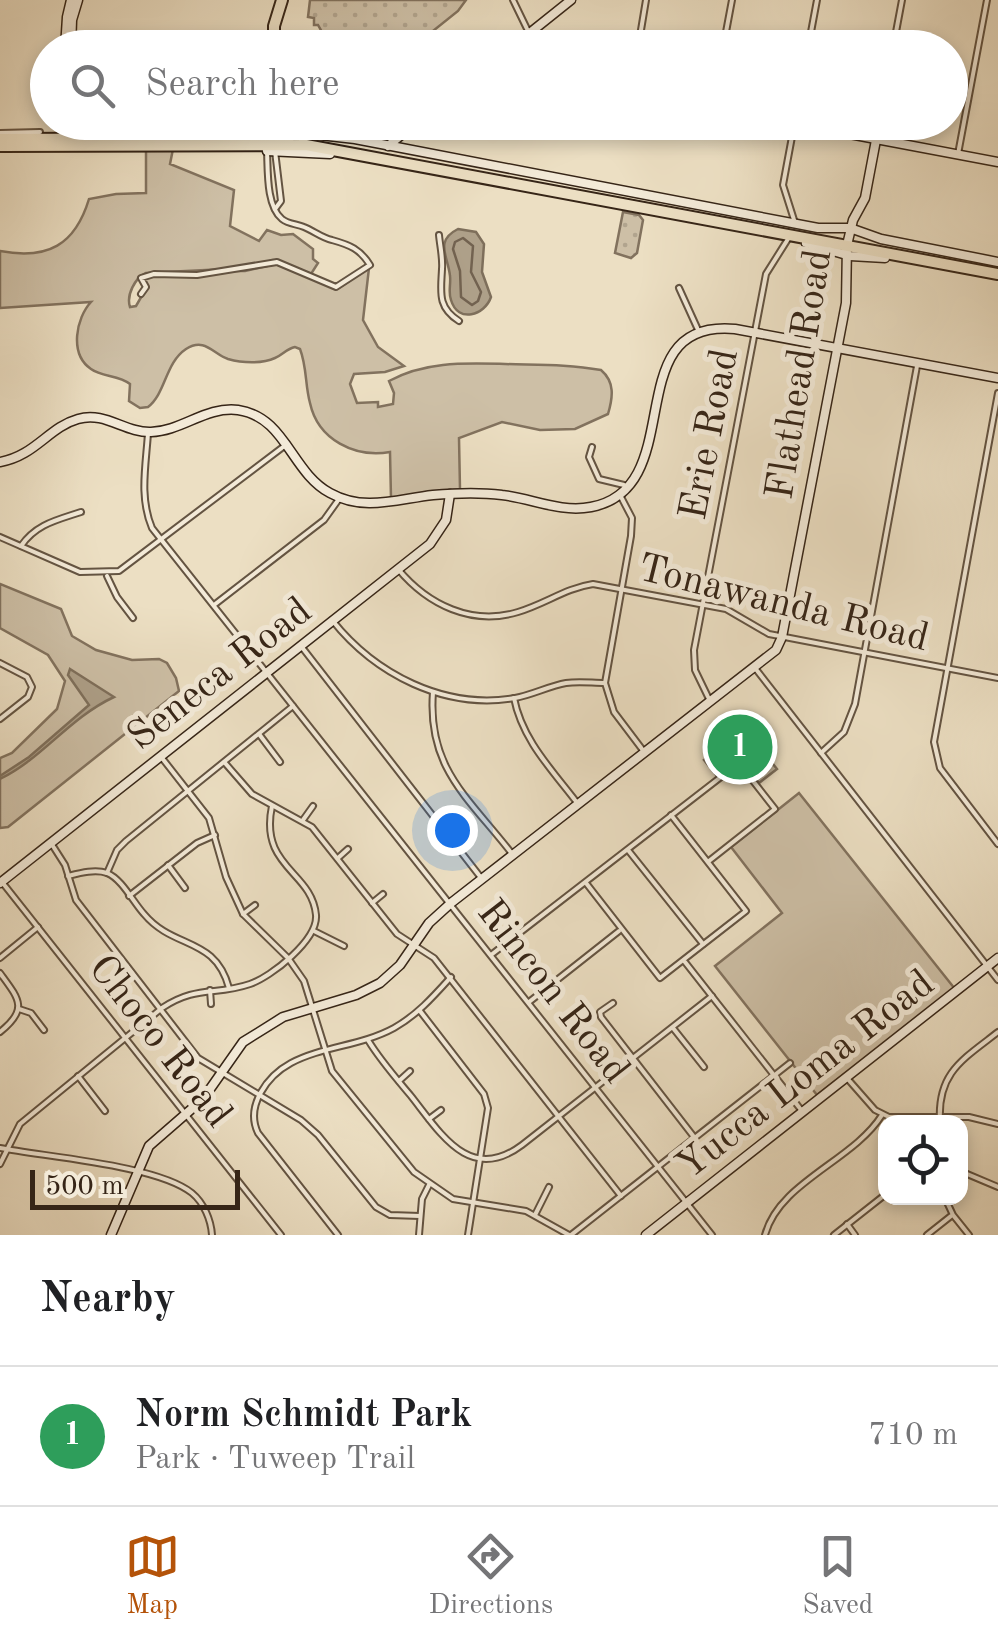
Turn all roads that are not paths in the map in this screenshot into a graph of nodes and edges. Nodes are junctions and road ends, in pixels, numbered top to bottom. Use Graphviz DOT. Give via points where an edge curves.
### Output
graph roads {
  1 [pos="74,0"];
  2 [pos="278,0"];
  3 [pos="513,0"];
  4 [pos="571,0"];
  5 [pos="646,0"];
  6 [pos="732,0"];
  7 [pos="817,0"];
  8 [pos="902,0"];
  9 [pos="987,0"];
  10 [pos="67,30"];
  11 [pos="273,30"];
  12 [pos="528,30"];
  13 [pos="533,30"];
  14 [pos="641,30"];
  15 [pos="726,30"];
  16 [pos="811,30"];
  17 [pos="896,30"];
  18 [pos="968,101"];
  19 [pos="30,134"];
  20 [pos="0,139"];
  21 [pos="190,140"];
  22 [pos="271,140"];
  23 [pos="271,140"];
  24 [pos="278,140"];
  25 [pos="283,140"];
  26 [pos="313,140"];
  27 [pos="378,140"];
  28 [pos="395,140"];
  29 [pos="789,140"];
  30 [pos="876,140"];
  31 [pos="961,140"];
  32 [pos="68,143"];
  33 [pos="377,143"];
  34 [pos="388,146"];
  35 [pos="958,154"];
  36 [pos="998,162"];
  37 [pos="276,174"];
  38 [pos="268,175"];
  39 [pos="275,209"];
  40 [pos="794,223"];
  41 [pos="439,235"];
  42 [pos="788,239"];
  43 [pos="848,242"];
  44 [pos="998,270"];
  45 [pos="679,288"];
  46 [pos="141,294"];
  47 [pos="460,320"];
  48 [pos="700,332"];
  49 [pos="754,332"];
  50 [pos="837,348"];
  51 [pos="918,364"];
  52 [pos="998,378"];
  53 [pos="998,393"];
  54 [pos="148,433"];
  55 [pos="287,444"];
  56 [pos="592,448"];
  57 [pos="0,462"];
  58 [pos="629,486"];
  59 [pos="450,494"];
  60 [pos="620,494"];
  61 [pos="340,498"];
  62 [pos="80,512"];
  63 [pos="0,536"];
  64 [pos="162,540"];
  65 [pos="21,546"];
  66 [pos="398,569"];
  67 [pos="106,574"];
  68 [pos="622,588"];
  69 [pos="704,603"];
  70 [pos="214,605"];
  71 [pos="133,618"];
  72 [pos="332,620"];
  73 [pos="782,637"];
  74 [pos="300,644"];
  75 [pos="866,653"];
  76 [pos="0,663"];
  77 [pos="755,668"];
  78 [pos="947,669"];
  79 [pos="266,671"];
  80 [pos="998,678"];
  81 [pos="605,683"];
  82 [pos="433,692"];
  83 [pos="514,698"];
  84 [pos="710,701"];
  85 [pos="294,706"];
  86 [pos="0,719"];
  87 [pos="259,734"];
  88 [pos="645,753"];
  89 [pos="821,753"];
  90 [pos="160,756"];
  91 [pos="280,762"];
  92 [pos="225,763"];
  93 [pos="188,791"];
  94 [pos="578,804"];
  95 [pos="272,806"];
  96 [pos="313,806"];
  97 [pos="672,815"];
  98 [pos="303,820"];
  99 [pos="215,834"];
  100 [pos="51,843"];
  101 [pos="998,844"];
  102 [pos="348,849"];
  103 [pos="628,849"];
  104 [pos="514,854"];
  105 [pos="338,858"];
  106 [pos="708,861"];
  107 [pos="168,865"];
  108 [pos="107,873"];
  109 [pos="68,876"];
  110 [pos="482,879"];
  111 [pos="0,881"];
  112 [pos="585,882"];
  113 [pos="184,888"];
  114 [pos="383,894"];
  115 [pos="130,896"];
  116 [pos="372,903"];
  117 [pos="451,903"];
  118 [pos="255,905"];
  119 [pos="244,914"];
  120 [pos="38,927"];
  121 [pos="621,930"];
  122 [pos="314,931"];
  123 [pos="414,944"];
  124 [pos="703,944"];
  125 [pos="344,946"];
  126 [pos="491,955"];
  127 [pos="0,958"];
  128 [pos="288,958"];
  129 [pos="998,958"];
  130 [pos="684,960"];
  131 [pos="987,966"];
  132 [pos="0,973"];
  133 [pos="451,977"];
  134 [pos="998,980"];
  135 [pos="229,988"];
  136 [pos="210,990"];
  137 [pos="712,996"];
  138 [pos="529,1002"];
  139 [pos="612,1003"];
  140 [pos="211,1004"];
  141 [pos="162,1008"];
  142 [pos="312,1008"];
  143 [pos="19,1009"];
  144 [pos="420,1011"];
  145 [pos="672,1028"];
  146 [pos="44,1030"];
  147 [pos="0,1032"];
  148 [pos="998,1032"];
  149 [pos="125,1038"];
  150 [pos="368,1040"];
  151 [pos="324,1052"];
  152 [pos="634,1058"];
  153 [pos="790,1062"];
  154 [pos="704,1067"];
  155 [pos="410,1070"];
  156 [pos="220,1072"];
  157 [pos="78,1076"];
  158 [pos="774,1076"];
  159 [pos="846,1077"];
  160 [pos="399,1081"];
  161 [pos="595,1087"];
  162 [pos="260,1095"];
  163 [pos="441,1110"];
  164 [pos="802,1111"];
  165 [pos="105,1112"];
  166 [pos="186,1114"];
  167 [pos="560,1115"];
  168 [pos="882,1115"];
  169 [pos="939,1115"];
  170 [pos="968,1117"];
  171 [pos="429,1119"];
  172 [pos="878,1120"];
  173 [pos="997,1122"];
  174 [pos="694,1137"];
  175 [pos="3,1149"];
  176 [pos="480,1158"];
  177 [pos="0,1164"];
  178 [pos="658,1166"];
  179 [pos="136,1173"];
  180 [pos="968,1175"];
  181 [pos="429,1184"];
  182 [pos="549,1187"];
  183 [pos="998,1188"];
  184 [pos="621,1196"];
  185 [pos="878,1200"];
  186 [pos="686,1203"];
  187 [pos="472,1204"];
  188 [pos="948,1205"];
  189 [pos="535,1215"];
  190 [pos="953,1215"];
  191 [pos="420,1216"];
  192 [pos="847,1224"];
  193 [pos="111,1235"];
  194 [pos="212,1235"];
  195 [pos="280,1235"];
  196 [pos="338,1235"];
  197 [pos="419,1235"];
  198 [pos="468,1235"];
  199 [pos="570,1235"];
  200 [pos="646,1235"];
  201 [pos="712,1235"];
  202 [pos="765,1235"];
  203 [pos="834,1235"];
  204 [pos="855,1235"];
  205 [pos="928,1235"];
  206 [pos="969,1235"];
  1 -- 10 [label="street"];
  2 -- 11 [label="main road"];
  3 -- 12 [label="street"];
  4 -- 13 [label="street"];
  5 -- 14 [label="street"];
  6 -- 15 [label="street"];
  7 -- 16 [label="street"];
  8 -- 17 [label="street"];
  9 -- 18 [label="street"];
  19 -- 20 [label="street"];
  20 -- 32 [label="main road"];
  21 -- 32 [label="main road"];
  22 -- 37 [label="street"];
  23 -- 38 [label="street"];
  24 -- 42 [label="street"];
  25 -- 43 [label="main road"];
  26 -- 33 [label="street"];
  27 -- 33 [label="street"];
  28 -- 34 [label="street"];
  29 -- 40 [label="street" via="782,185"];
  30 -- 35 [label="street"];
  30 -- 43 [label="street, Flathead Road"];
  31 -- 35 [label="street"];
  33 -- 34 [label="street"];
  34 -- 40 [label="street"];
  35 -- 36 [label="street"];
  37 -- 38 [label="street"];
  37 -- 39 [label="street" via="281,200"];
  38 -- 39 [label="street"];
  39 -- 46 [label="street" via="284,221 347,243 370,265 336,287 272,262 197,275 148,274"];
  40 -- 43 [label="street"];
  41 -- 47 [label="street" via="440,295"];
  42 -- 43 [label="street"];
  42 -- 49 [label="street, Erie Road" via="766,274"];
  43 -- 44 [label="main road"];
  43 -- 44 [label="street" via="882,239"];
  43 -- 50 [label="street, Flathead Road"];
  45 -- 48 [label="street"];
  48 -- 49 [label="street"];
  48 -- 58 [label="street" via="681,342 666,363 649,444"];
  49 -- 50 [label="street"];
  49 -- 69 [label="street, Erie Road"];
  50 -- 51 [label="street"];
  50 -- 73 [label="street, Flathead Road"];
  51 -- 52 [label="street"];
  51 -- 75 [label="street"];
  53 -- 78 [label="street"];
  54 -- 55 [label="street" via="235,410 264,420"];
  54 -- 57 [label="street" via="89,416"];
  54 -- 64 [label="street, Rincon Road" via="146,513"];
  55 -- 61 [label="street" via="302,471"];
  55 -- 64 [label="street"];
  56 -- 58 [label="street" via="599,479"];
  58 -- 60 [label="street"];
  59 -- 60 [label="street" via="502,494 572,510"];
  59 -- 61 [label="street" via="374,504"];
  59 -- 66 [label="street, Seneca Road" via="438,534"];
  60 -- 68 [label="street" via="632,518"];
  61 -- 70 [label="street" via="324,520"];
  62 -- 65 [label="street" via="44,524"];
  63 -- 65 [label="street"];
  64 -- 67 [label="street" via="130,566"];
  64 -- 70 [label="street, Rincon Road"];
  65 -- 67 [label="street" via="80,572"];
  66 -- 68 [label="street, Tonawanda Road" via="430,599 476,616 520,612 574,587"];
  66 -- 72 [label="street, Seneca Road"];
  67 -- 71 [label="street"];
  68 -- 69 [label="street, Tonawanda Road"];
  68 -- 81 [label="street"];
  69 -- 73 [label="street, Tonawanda Road"];
  69 -- 84 [label="street, Erie Road" via="695,670"];
  70 -- 79 [label="street, Rincon Road"];
  72 -- 74 [label="street, Seneca Road"];
  72 -- 82 [label="street" via="364,655"];
  73 -- 75 [label="street, Tonawanda Road"];
  73 -- 77 [label="street"];
  74 -- 79 [label="street, Seneca Road"];
  74 -- 110 [label="street"];
  75 -- 78 [label="street, Tonawanda Road"];
  75 -- 89 [label="street" via="844,732"];
  76 -- 86 [label="street" via="32,687"];
  77 -- 84 [label="street"];
  77 -- 89 [label="street"];
  78 -- 80 [label="street, Tonawanda Road"];
  78 -- 101 [label="street" via="934,742 940,768"];
  79 -- 85 [label="street, Rincon Road"];
  79 -- 90 [label="street, Seneca Road"];
  81 -- 83 [label="street" via="566,683"];
  81 -- 88 [label="street" via="614,712"];
  82 -- 83 [label="street"];
  82 -- 104 [label="street" via="432,728 445,768"];
  83 -- 94 [label="street" via="529,739"];
  84 -- 88 [label="street"];
  85 -- 87 [label="street"];
  85 -- 117 [label="street, Rincon Road"];
  87 -- 91 [label="street"];
  87 -- 92 [label="street"];
  88 -- 94 [label="street"];
  89 -- 131 [label="street"];
  90 -- 93 [label="street"];
  90 -- 100 [label="street, Seneca Road"];
  92 -- 93 [label="street"];
  92 -- 95 [label="street"];
  93 -- 99 [label="street"];
  93 -- 108 [label="street" via="117,850"];
  94 -- 104 [label="street"];
  95 -- 98 [label="street"];
  95 -- 122 [label="street" via="273,848 310,896"];
  96 -- 98 [label="street"];
  97 -- 103 [label="street"];
  97 -- 106 [label="street"];
  97 -- 106 [label="street" via="738,764 775,809"];
  98 -- 105 [label="street"];
  99 -- 107 [label="street"];
  99 -- 119 [label="street"];
  100 -- 109 [label="street"];
  100 -- 111 [label="street, Seneca Road"];
  102 -- 105 [label="street"];
  103 -- 112 [label="street"];
  103 -- 124 [label="street"];
  104 -- 110 [label="street"];
  105 -- 116 [label="street"];
  106 -- 124 [label="street" via="746,911"];
  107 -- 113 [label="street"];
  107 -- 115 [label="street"];
  108 -- 109 [label="street"];
  108 -- 115 [label="street"];
  109 -- 141 [label="street" via="76,900"];
  110 -- 117 [label="street"];
  111 -- 120 [label="street, Choco Road"];
  112 -- 121 [label="street"];
  112 -- 126 [label="street"];
  114 -- 116 [label="street"];
  115 -- 135 [label="street" via="156,926 214,956"];
  116 -- 123 [label="street"];
  117 -- 123 [label="street"];
  117 -- 126 [label="street, Rincon Road"];
  118 -- 119 [label="street"];
  119 -- 128 [label="street"];
  120 -- 127 [label="street"];
  120 -- 149 [label="street, Choco Road"];
  121 -- 130 [label="street" via="660,978"];
  121 -- 138 [label="street"];
  122 -- 125 [label="street"];
  122 -- 128 [label="street"];
  123 -- 133 [label="street"];
  123 -- 142 [label="street" via="380,983"];
  124 -- 130 [label="street"];
  126 -- 138 [label="street, Rincon Road"];
  128 -- 135 [label="street" via="249,985"];
  128 -- 142 [label="street"];
  129 -- 131 [label="street, Yucca Loma Road"];
  130 -- 137 [label="street"];
  131 -- 134 [label="street"];
  131 -- 159 [label="street, Yucca Loma Road"];
  132 -- 143 [label="street"];
  133 -- 144 [label="street"];
  133 -- 167 [label="street"];
  135 -- 136 [label="street"];
  136 -- 140 [label="street"];
  136 -- 141 [label="street" via="182,995"];
  137 -- 145 [label="street"];
  137 -- 158 [label="street"];
  138 -- 161 [label="street, Rincon Road"];
  139 -- 152 [label="street" via="599,1014"];
  141 -- 149 [label="street"];
  141 -- 156 [label="street" via="198,1058"];
  142 -- 151 [label="street"];
  142 -- 156 [label="street" via="258,1031"];
  143 -- 146 [label="street"];
  143 -- 147 [label="street"];
  144 -- 150 [label="street"];
  144 -- 176 [label="street" via="484,1094"];
  145 -- 152 [label="street"];
  145 -- 154 [label="street"];
  148 -- 169 [label="street" via="950,1074"];
  149 -- 157 [label="street"];
  149 -- 166 [label="street, Choco Road"];
  150 -- 151 [label="street"];
  150 -- 160 [label="street"];
  151 -- 162 [label="street" via="292,1062"];
  151 -- 181 [label="street" via="332,1071"];
  152 -- 161 [label="street"];
  152 -- 174 [label="street"];
  153 -- 158 [label="street"];
  155 -- 160 [label="street"];
  156 -- 162 [label="street"];
  156 -- 166 [label="street"];
  157 -- 165 [label="street"];
  157 -- 175 [label="street" via="20,1124"];
  158 -- 164 [label="street"];
  158 -- 174 [label="street"];
  159 -- 164 [label="street, Yucca Loma Road"];
  159 -- 168 [label="street"];
  160 -- 171 [label="street"];
  161 -- 167 [label="street"];
  161 -- 178 [label="street, Rincon Road"];
  162 -- 191 [label="street" via="318,1135 376,1207 390,1215"];
  162 -- 196 [label="street" via="253,1114 258,1133"];
  163 -- 171 [label="street"];
  164 -- 186 [label="street, Yucca Loma Road"];
  166 -- 179 [label="street" via="152,1141"];
  166 -- 195 [label="street, Choco Road"];
  167 -- 176 [label="street" via="507,1157"];
  167 -- 184 [label="street"];
  170 -- 173 [label="street"];
  171 -- 176 [label="street" via="462,1153"];
  172 -- 202 [label="street" via="781,1205"];
  174 -- 178 [label="street"];
  175 -- 177 [label="street"];
  175 -- 179 [label="street"];
  176 -- 187 [label="street"];
  178 -- 184 [label="street"];
  178 -- 186 [label="street, Rincon Road"];
  179 -- 193 [label="street"];
  179 -- 194 [label="street" via="192,1194"];
  180 -- 183 [label="street"];
  181 -- 187 [label="street"];
  181 -- 191 [label="street"];
  182 -- 189 [label="street"];
  184 -- 199 [label="street"];
  185 -- 192 [label="street"];
  186 -- 200 [label="street, Yucca Loma Road"];
  186 -- 201 [label="street, Rincon Road"];
  187 -- 189 [label="street"];
  187 -- 198 [label="street"];
  188 -- 190 [label="street"];
  189 -- 199 [label="street"];
  190 -- 205 [label="street"];
  190 -- 206 [label="street"];
  191 -- 197 [label="street"];
  192 -- 203 [label="street"];
  192 -- 204 [label="street"];
}
